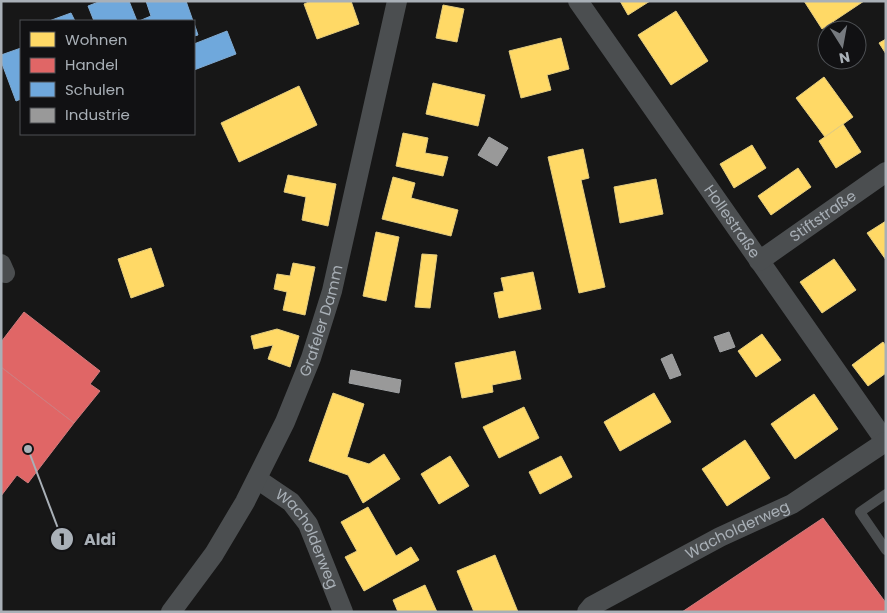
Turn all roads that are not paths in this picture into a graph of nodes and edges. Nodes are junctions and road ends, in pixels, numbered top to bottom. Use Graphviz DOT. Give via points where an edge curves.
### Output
graph roads {
  1 [pos="397,1"];
  2 [pos="578,1"];
  3 [pos="886,172"];
  4 [pos="759,261"];
  5 [pos="885,442"];
  6 [pos="257,479"];
  7 [pos="886,494"];
  8 [pos="886,550"];
  9 [pos="171,612"];
  10 [pos="343,612"];
  11 [pos="587,612"];
  1 -- 6 [label="street, Grafeler Damm" via="332,291 312,358"];
  2 -- 4 [label="street, Hollestraße"];
  3 -- 4 [label="street, Stiftstraße"];
  4 -- 5 [label="street, Hollestraße"];
  5 -- 11 [label="street, Wacholderweg" via="792,504 720,537 592,606"];
  6 -- 9 [label="street, Grafeler Damm" via="214,554"];
  6 -- 10 [label="street, Wacholderweg" via="291,502 308,524"];
  7 -- 8 [label="lane" via="860,512"];
}
